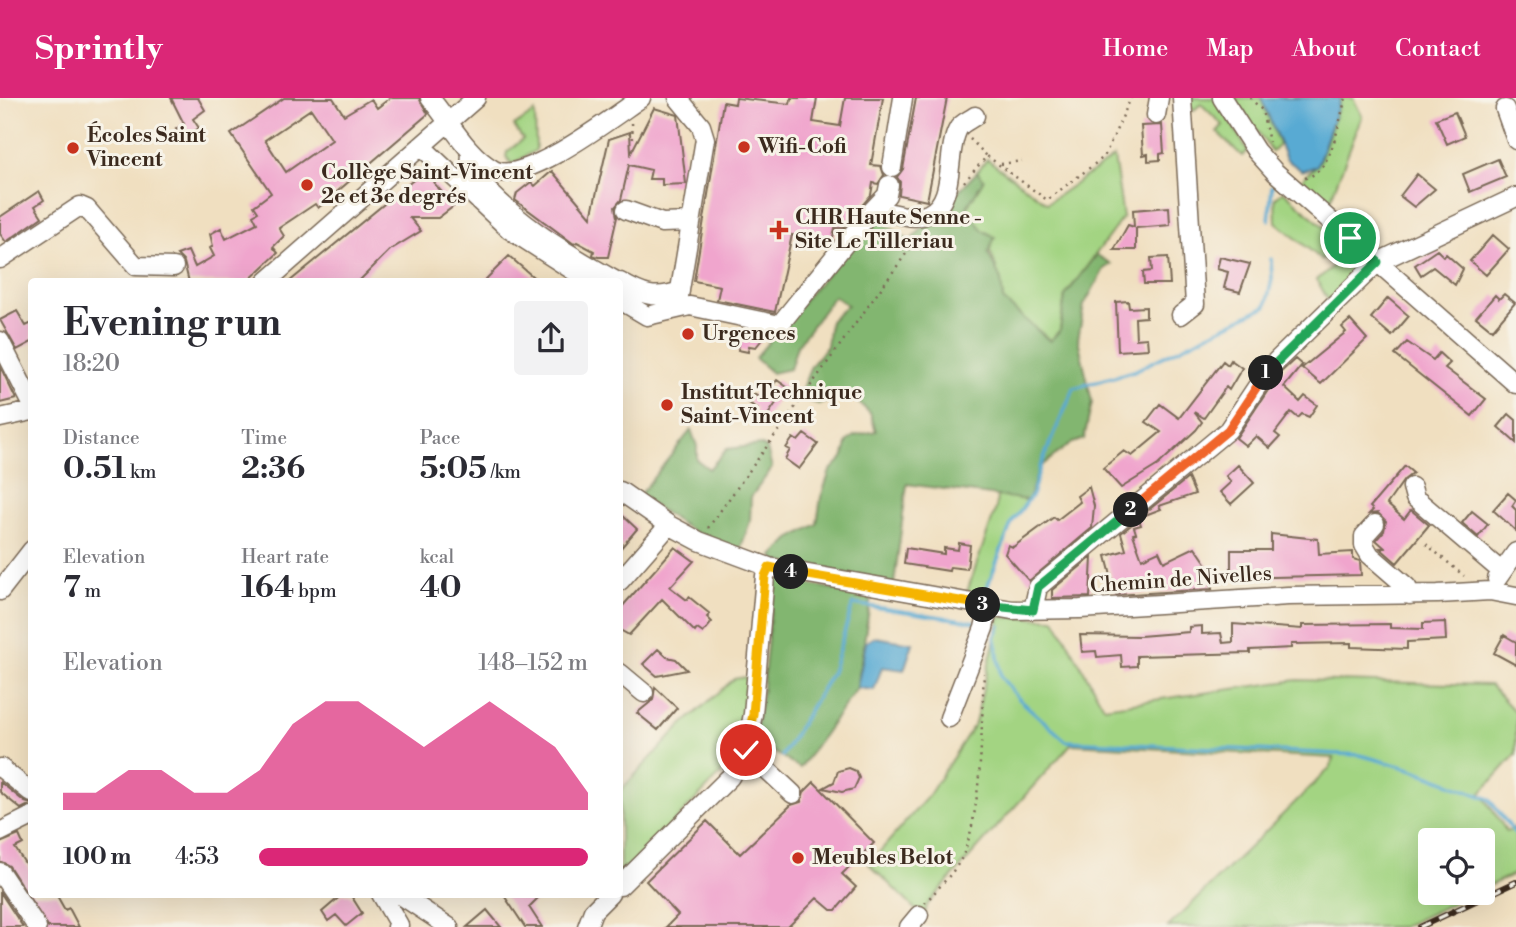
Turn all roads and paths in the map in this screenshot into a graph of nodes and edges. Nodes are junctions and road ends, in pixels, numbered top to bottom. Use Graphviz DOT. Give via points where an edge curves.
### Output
graph roads {
  1 [pos="430,98"];
  2 [pos="476,98"];
  3 [pos="641,98"];
  4 [pos="678,98"];
  5 [pos="903,98"];
  6 [pos="1130,98"];
  7 [pos="1182,98"];
  8 [pos="1222,98"];
  9 [pos="1250,98"];
  10 [pos="1346,98"];
  11 [pos="1505,109"];
  12 [pos="975,116"];
  13 [pos="449,120"];
  14 [pos="957,131"];
  15 [pos="1516,140"];
  16 [pos="421,146"];
  17 [pos="1275,150"];
  18 [pos="471,152"];
  19 [pos="987,156"];
  20 [pos="1022,161"];
  21 [pos="998,164"];
  22 [pos="1299,177"];
  23 [pos="961,187"];
  24 [pos="1516,197"];
  25 [pos="626,210"];
  26 [pos="869,214"];
  27 [pos="691,222"];
  28 [pos="925,228"];
  29 [pos="0,259"];
  30 [pos="1378,262"];
  31 [pos="174,267"];
  32 [pos="271,278"];
  33 [pos="585,278"];
  34 [pos="612,278"];
  35 [pos="623,284"];
  36 [pos="678,299"];
  37 [pos="623,302"];
  38 [pos="1181,316"];
  39 [pos="0,341"];
  40 [pos="1516,384"];
  41 [pos="28,396"];
  42 [pos="28,412"];
  43 [pos="0,418"];
  44 [pos="1412,487"];
  45 [pos="623,493"];
  46 [pos="1375,524"];
  47 [pos="669,525"];
  48 [pos="699,541"];
  49 [pos="1426,544"];
  50 [pos="1516,552"];
  51 [pos="769,567"];
  52 [pos="1501,571"];
  53 [pos="25,573"];
  54 [pos="623,578"];
  55 [pos="0,591"];
  56 [pos="1483,591"];
  57 [pos="1410,595"];
  58 [pos="1516,596"];
  59 [pos="989,606"];
  60 [pos="1033,610"];
  61 [pos="984,668"];
  62 [pos="623,676"];
  63 [pos="644,693"];
  64 [pos="949,718"];
  65 [pos="746,750"];
  66 [pos="1,768"];
  67 [pos="28,790"];
  68 [pos="793,794"];
  69 [pos="28,818"];
  70 [pos="0,832"];
  71 [pos="0,872"];
  72 [pos="623,883"];
  73 [pos="383,898"];
  74 [pos="405,898"];
  75 [pos="606,898"];
  76 [pos="914,921"];
  77 [pos="37,927"];
  78 [pos="397,927"];
  79 [pos="449,927"];
  80 [pos="587,927"];
  1 -- 13 [label="street"];
  2 -- 13 [label="street"];
  3 -- 18 [label="street" via="545,160 517,172 499,173"];
  4 -- 27 [label="street" via="705,139"];
  5 -- 26 [label="street" via="887,195"];
  6 -- 21 [label="path" via="1104,157 1047,200"];
  7 -- 38 [label="street" via="1195,304"];
  8 -- 30 [label="street" via="1275,172"];
  9 -- 17 [label="path" via="1260,106"];
  10 -- 22 [label="path" via="1323,167 1314,175"];
  11 -- 15 [label="street"];
  12 -- 14 [label="street"];
  13 -- 16 [label="street"];
  13 -- 18 [label="street"];
  14 -- 19 [label="path"];
  14 -- 26 [label="street" via="941,203 930,214"];
  16 -- 32 [label="street"];
  16 -- 33 [label="street" via="510,230"];
  18 -- 34 [label="street" via="470,170 498,203 553,245"];
  19 -- 21 [label="path"];
  19 -- 23 [label="path"];
  20 -- 21 [label="path"];
  24 -- 30 [label="street"];
  25 -- 27 [label="street" via="662,223"];
  26 -- 36 [label="street" via="781,323 690,306"];
  27 -- 36 [label="street"];
  28 -- 48 [label="path"];
  29 -- 31 [label="street" via="80,205 136,266"];
  30 -- 40 [label="street"];
  30 -- 60 [label="street" via="1270,367 1228,430 1038,587"];
  35 -- 36 [label="street" via="644,296"];
  36 -- 37 [label="street" via="647,316"];
  39 -- 41 [label="street"];
  42 -- 43 [label="street"];
  44 -- 52 [label="street" via="1415,498"];
  45 -- 47 [label="street, Chemin de Nivelles"];
  46 -- 57 [label="street" via="1364,536 1366,549"];
  47 -- 48 [label="street, Chemin de Nivelles"];
  47 -- 54 [label="street"];
  48 -- 51 [label="street, Chemin de Nivelles"];
  49 -- 56 [label="path"];
  50 -- 52 [label="street"];
  51 -- 59 [label="street, Chemin de Nivelles"];
  51 -- 65 [label="street"];
  52 -- 56 [label="street"];
  53 -- 55 [label="street"];
  56 -- 57 [label="street, Chemin de Nivelles"];
  56 -- 58 [label="street, Chemin de Nivelles"];
  57 -- 60 [label="street, Chemin de Nivelles" via="1288,596"];
  59 -- 60 [label="street, Chemin de Nivelles"];
  59 -- 64 [label="street"];
  61 -- 76 [label="path" via="968,837 960,861"];
  62 -- 63 [label="street"];
  65 -- 68 [label="street"];
  65 -- 72 [label="street" via="730,777"];
  66 -- 67 [label="street"];
  69 -- 70 [label="street"];
  71 -- 77 [label="street"];
  73 -- 78 [label="street"];
  74 -- 79 [label="street"];
  75 -- 80 [label="street" via="593,911"];
}
